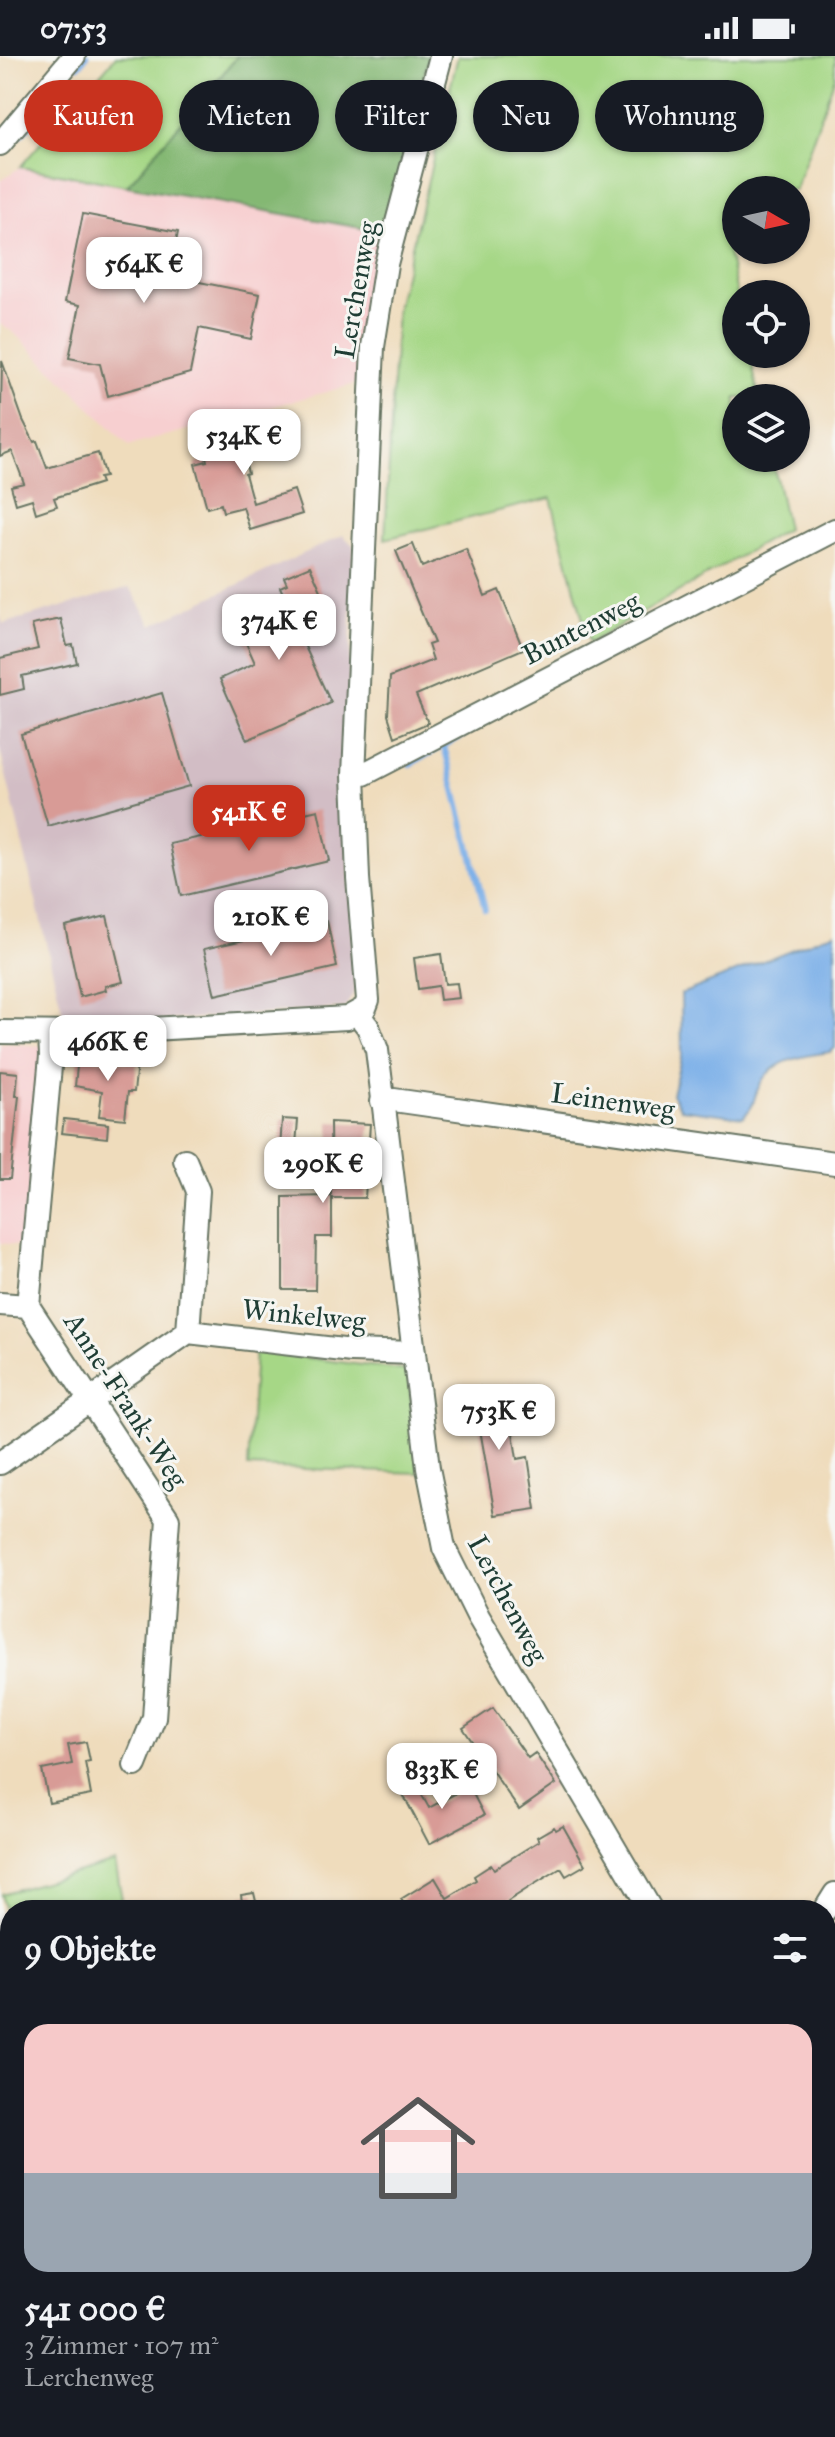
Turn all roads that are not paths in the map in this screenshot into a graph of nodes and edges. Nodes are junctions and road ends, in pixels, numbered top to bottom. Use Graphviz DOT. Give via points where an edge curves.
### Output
graph roads {
  1 [pos="74,56"];
  2 [pos="441,56"];
  3 [pos="0,144"];
  4 [pos="835,530"];
  5 [pos="354,775"];
  6 [pos="357,1013"];
  7 [pos="0,1032"];
  8 [pos="50,1034"];
  9 [pos="382,1101"];
  10 [pos="185,1160"];
  11 [pos="835,1163"];
  12 [pos="0,1304"];
  13 [pos="28,1306"];
  14 [pos="188,1332"];
  15 [pos="414,1353"];
  16 [pos="92,1401"];
  17 [pos="0,1463"];
  18 [pos="135,1765"];
  19 [pos="645,1900"];
  1 -- 3 [label="street"];
  2 -- 5 [label="street, Lerchenweg" via="386,264 373,347"];
  4 -- 5 [label="street, Buntenweg"];
  5 -- 6 [label="street, Lerchenweg" via="368,1000"];
  6 -- 8 [label="street" via="347,1018"];
  6 -- 9 [label="street, Lerchenweg" via="377,1050"];
  7 -- 8 [label="street"];
  8 -- 13 [label="street, Anne-Frank-Weg"];
  9 -- 11 [label="street, Leinenweg"];
  9 -- 15 [label="street, Lerchenweg"];
  10 -- 14 [label="street" via="198,1191"];
  12 -- 13 [label="street, Anne-Frank-Weg"];
  13 -- 16 [label="street, Anne-Frank-Weg"];
  14 -- 15 [label="street, Winkelweg"];
  14 -- 16 [label="street"];
  15 -- 19 [label="street, Lerchenweg" via="444,1548 478,1616"];
  16 -- 17 [label="street"];
  16 -- 18 [label="street, Anne-Frank-Weg" via="168,1519 154,1718"];
}
